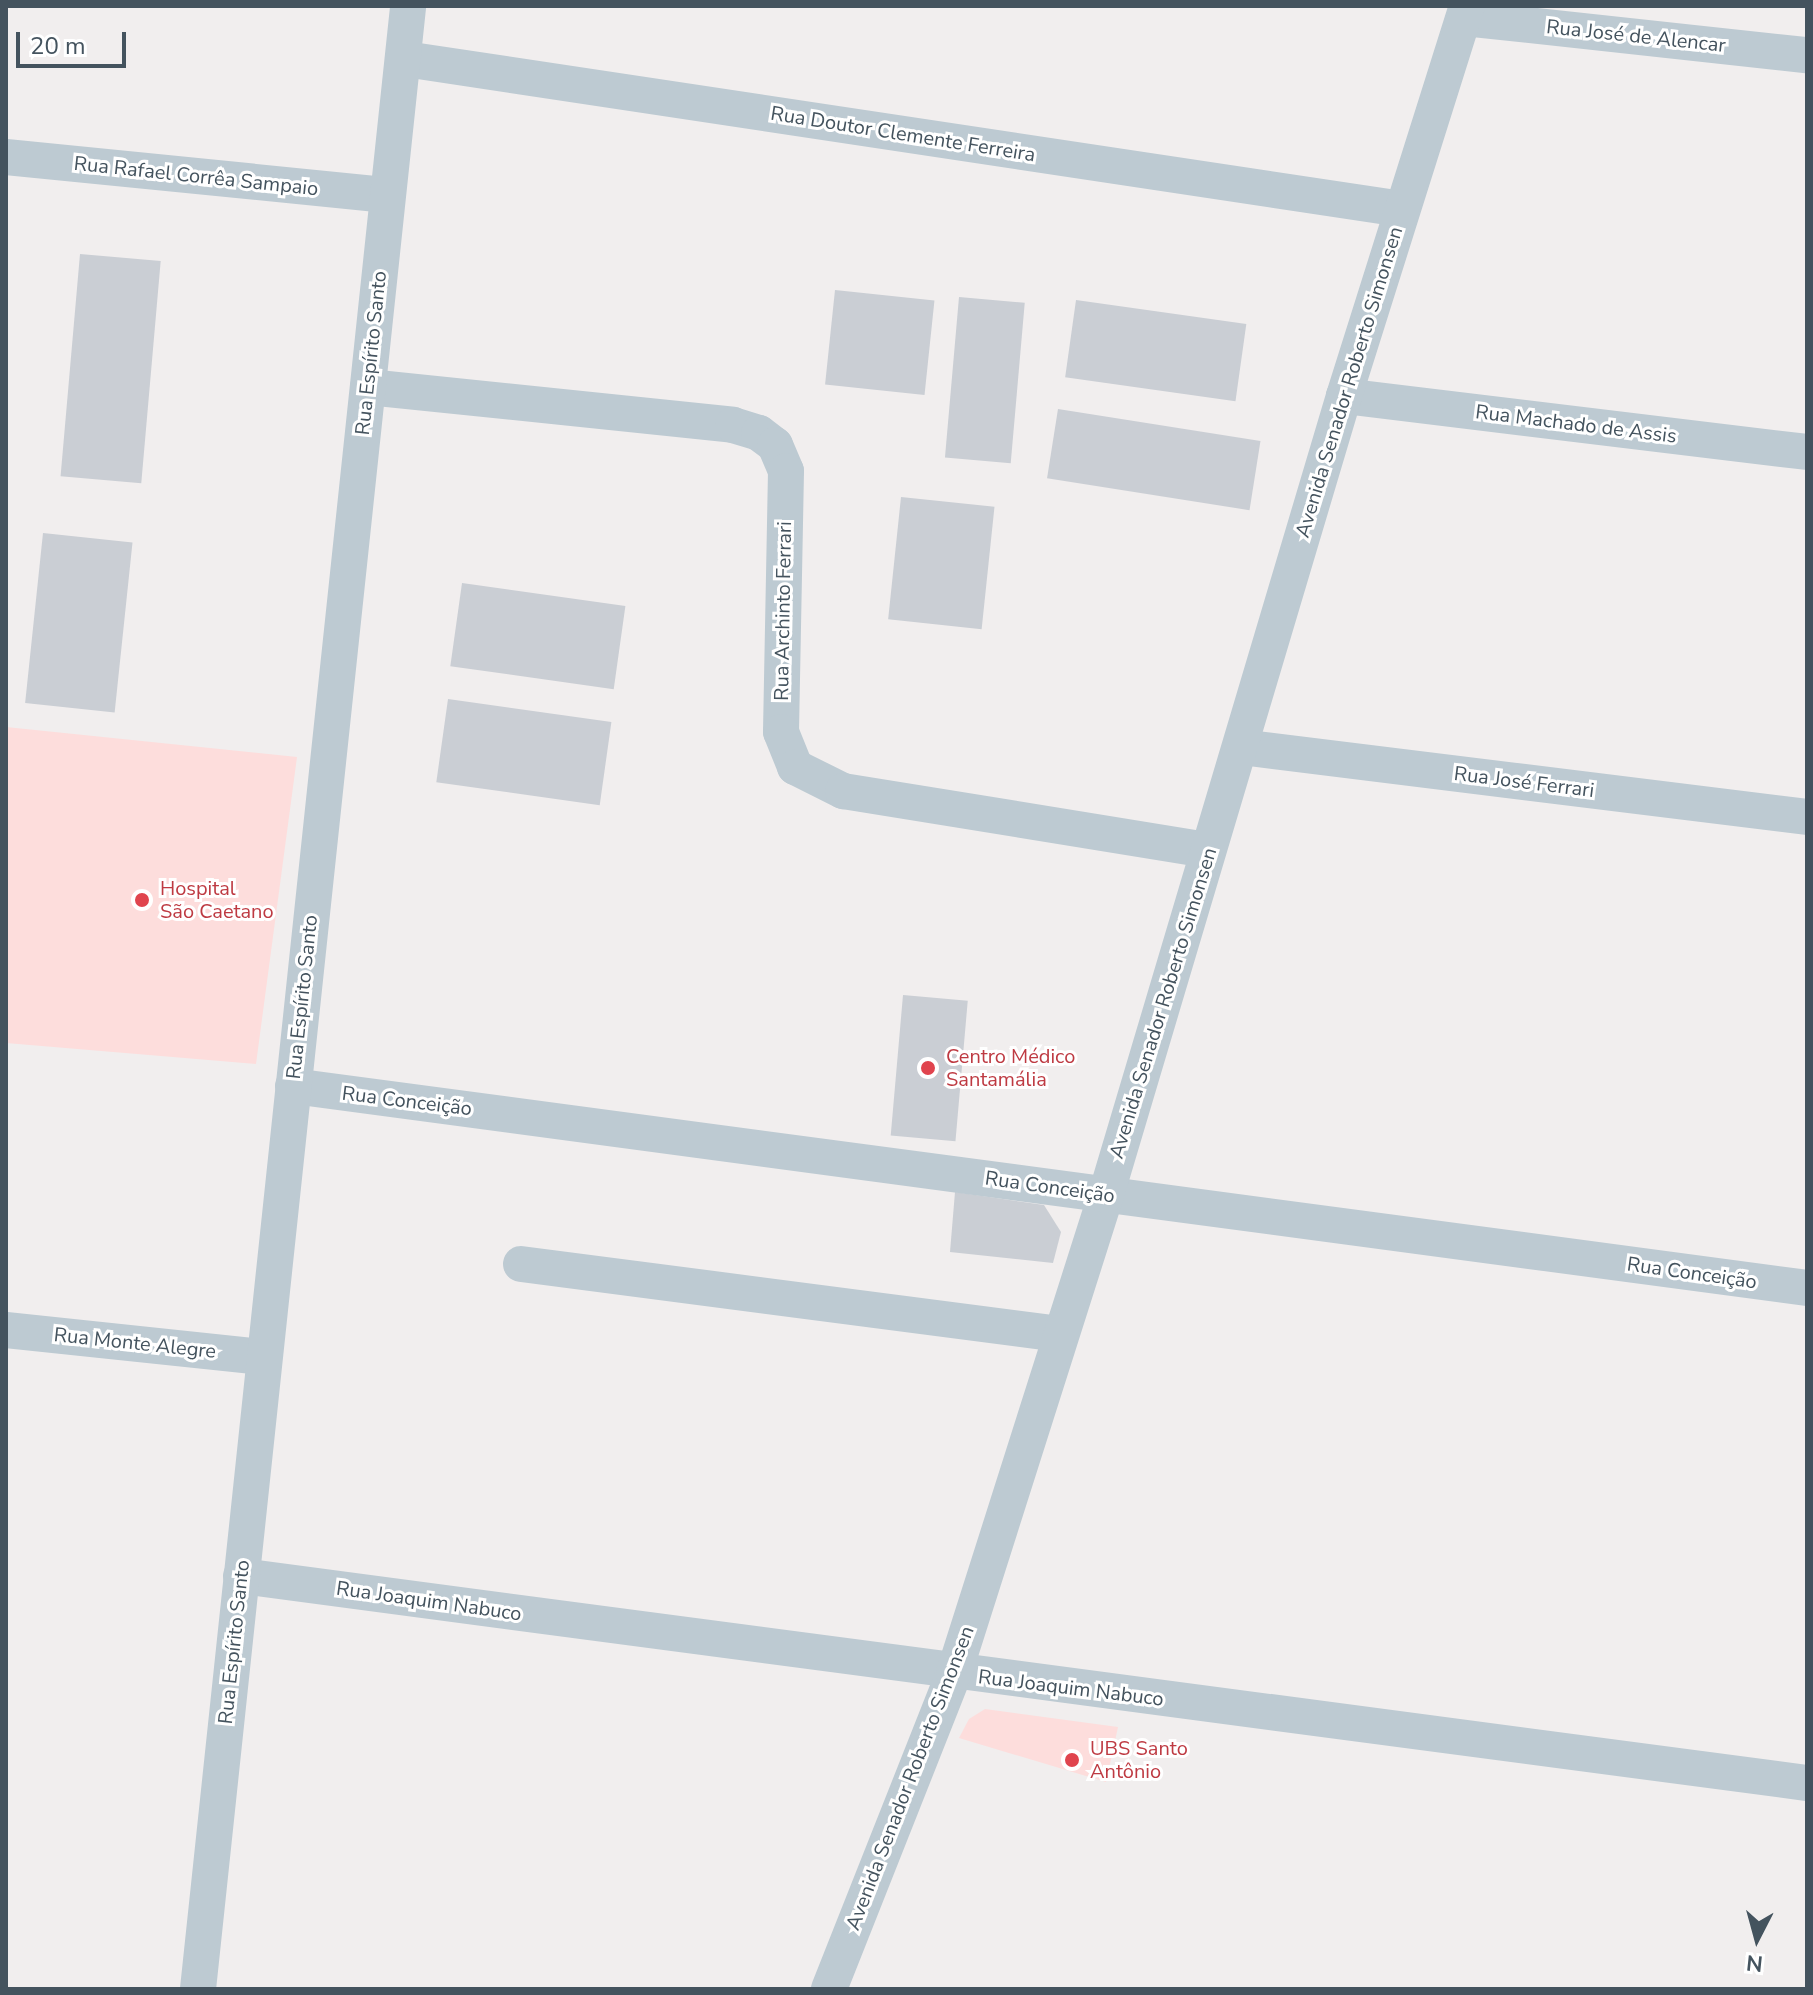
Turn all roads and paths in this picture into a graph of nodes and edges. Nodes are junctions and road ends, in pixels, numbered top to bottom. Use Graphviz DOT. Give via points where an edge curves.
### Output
graph roads {
  1 [pos="408,6"];
  2 [pos="1466,12"];
  3 [pos="1807,55"];
  4 [pos="405,59"];
  5 [pos="6,157"];
  6 [pos="387,195"];
  7 [pos="1401,209"];
  8 [pos="368,387"];
  9 [pos="1344,396"];
  10 [pos="1807,452"];
  11 [pos="1241,747"];
  12 [pos="1807,817"];
  13 [pos="1208,850"];
  14 [pos="293,1086"];
  15 [pos="1106,1195"];
  16 [pos="521,1264"];
  17 [pos="1807,1288"];
  18 [pos="6,1330"];
  19 [pos="1060,1334"];
  20 [pos="264,1357"];
  21 [pos="241,1576"];
  22 [pos="954,1673"];
  23 [pos="1807,1783"];
  24 [pos="198,1989"];
  25 [pos="829,1989"];
  1 -- 4 [label="street, Rua Espírito Santo"];
  2 -- 3 [label="street, Rua José de Alencar"];
  2 -- 7 [label="street, Avenida Senador Roberto Simonsen"];
  4 -- 6 [label="street, Rua Espírito Santo"];
  4 -- 7 [label="street, Rua Doutor Clemente Ferreira"];
  5 -- 6 [label="street, Rua Rafael Corrêa Sampaio"];
  6 -- 8 [label="street, Rua Espírito Santo"];
  7 -- 9 [label="street, Avenida Senador Roberto Simonsen"];
  8 -- 13 [label="street, Rua Archinto Ferrari" via="733,425 759,433 775,445 786,471 781,732 795,767 843,791"];
  8 -- 14 [label="street, Rua Espírito Santo"];
  9 -- 10 [label="street, Rua Machado de Assis"];
  9 -- 11 [label="street, Avenida Senador Roberto Simonsen"];
  11 -- 12 [label="street, Rua José Ferrari"];
  11 -- 13 [label="street, Avenida Senador Roberto Simonsen"];
  13 -- 15 [label="street, Avenida Senador Roberto Simonsen"];
  14 -- 15 [label="street, Rua Conceição"];
  14 -- 20 [label="street, Rua Espírito Santo"];
  15 -- 17 [label="street, Rua Conceição"];
  15 -- 19 [label="street, Avenida Senador Roberto Simonsen"];
  16 -- 19 [label="street"];
  18 -- 20 [label="street, Rua Monte Alegre"];
  19 -- 22 [label="street, Avenida Senador Roberto Simonsen"];
  20 -- 21 [label="street, Rua Espírito Santo"];
  21 -- 22 [label="street, Rua Joaquim Nabuco"];
  21 -- 24 [label="street, Rua Espírito Santo"];
  22 -- 23 [label="street, Rua Joaquim Nabuco"];
  22 -- 25 [label="street, Avenida Senador Roberto Simonsen"];
}
